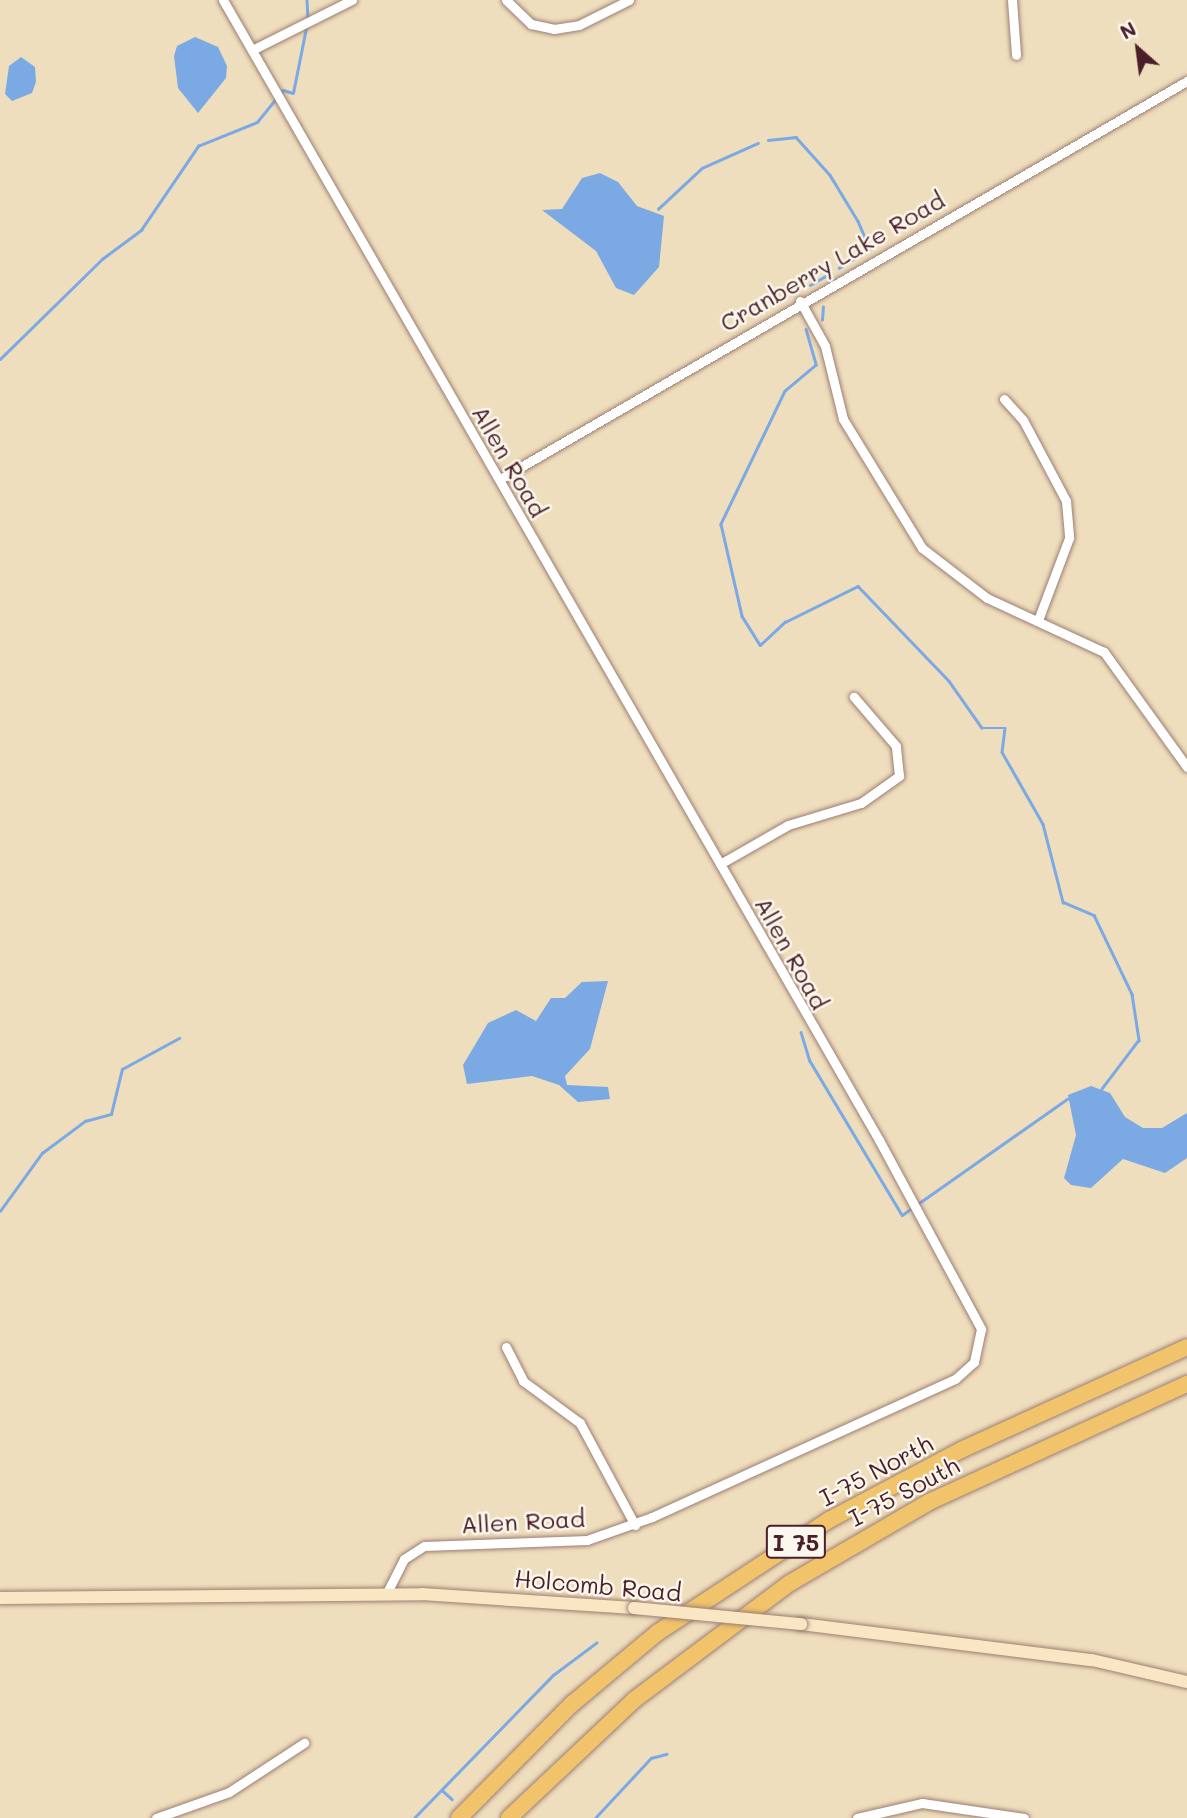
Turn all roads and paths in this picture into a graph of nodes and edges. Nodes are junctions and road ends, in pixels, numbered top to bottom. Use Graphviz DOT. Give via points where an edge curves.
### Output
graph roads {
  1 [pos="223,0"];
  2 [pos="352,0"];
  3 [pos="506,0"];
  4 [pos="629,0"];
  5 [pos="1012,0"];
  6 [pos="252,50"];
  7 [pos="1016,55"];
  8 [pos="1187,81"];
  9 [pos="800,301"];
  10 [pos="1004,399"];
  11 [pos="500,479"];
  12 [pos="1038,620"];
  13 [pos="854,697"];
  14 [pos="1187,767"];
  15 [pos="720,864"];
  16 [pos="506,1347"];
  17 [pos="1187,1347"];
  18 [pos="1187,1384"];
  19 [pos="635,1525"];
  20 [pos="386,1594"];
  21 [pos="0,1598"];
  22 [pos="1187,1682"];
  23 [pos="304,1743"];
  24 [pos="1008,1817"];
  25 [pos="156,1818"];
  26 [pos="459,1818"];
  27 [pos="509,1818"];
  28 [pos="857,1818"];
  29 [pos="1024,1818"];
  1 -- 6 [label="street, Allen Road"];
  2 -- 6 [label="street"];
  3 -- 4 [label="street" via="531,24 554,29 579,25"];
  5 -- 7 [label="street"];
  6 -- 11 [label="street, Allen Road"];
  8 -- 9 [label="street, Cranberry Lake Road"];
  9 -- 11 [label="street, Cranberry Lake Road"];
  9 -- 12 [label="street" via="825,346 843,419 909,530 952,575"];
  10 -- 12 [label="street" via="1023,420 1066,501 1069,538"];
  11 -- 15 [label="street, Allen Road"];
  12 -- 14 [label="street" via="1094,645 1118,666"];
  13 -- 15 [label="street" via="896,746 899,776 861,803 788,825"];
  15 -- 19 [label="street, Allen Road" via="972,1304 981,1347 955,1379"];
  16 -- 19 [label="street" via="523,1381 580,1423"];
  17 -- 26 [label="highway, I-75 North / I 75" via="961,1450 829,1520 657,1633 572,1704"];
  18 -- 27 [label="highway, I-75 South / I 75" via="929,1502 790,1583 634,1700"];
  19 -- 20 [label="street, Allen Road" via="558,1543 424,1546 404,1559"];
  20 -- 21 [label="street, Holcomb Road"];
  20 -- 22 [label="street, Holcomb Road, bridge" via="634,1608 801,1624 1092,1660"];
  23 -- 25 [label="street" via="290,1758 229,1792"];
  24 -- 28 [label="street" via="922,1803"];
  24 -- 29 [label="street"];
}
